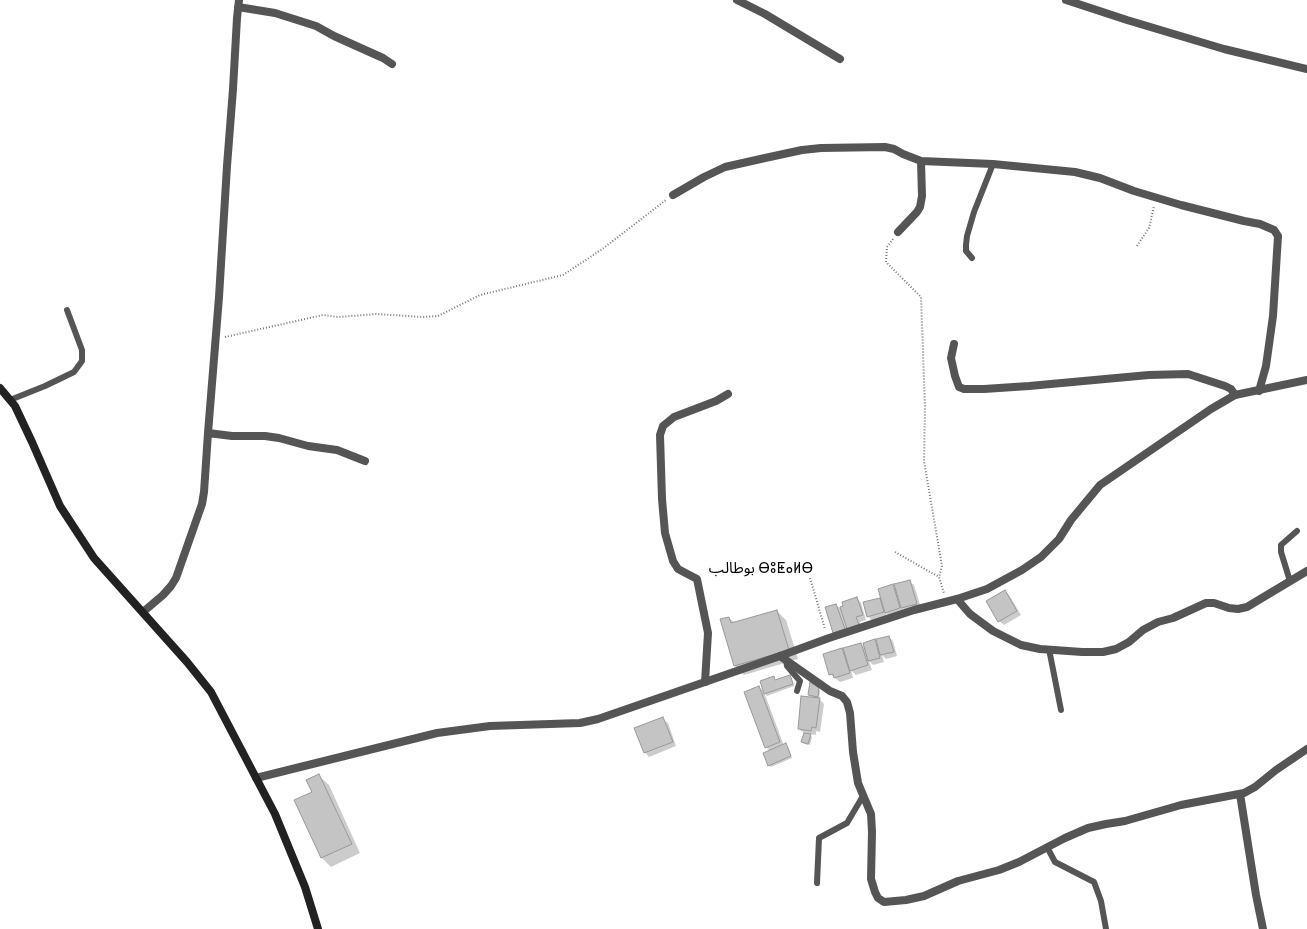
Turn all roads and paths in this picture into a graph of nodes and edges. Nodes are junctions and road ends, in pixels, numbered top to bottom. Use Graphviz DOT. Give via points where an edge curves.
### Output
graph roads {
  1 [pos="737,0"];
  2 [pos="1066,0"];
  3 [pos="239,4"];
  4 [pos="840,59"];
  5 [pos="392,64"];
  6 [pos="1307,69"];
  7 [pos="921,161"];
  8 [pos="993,164"];
  9 [pos="673,195"];
  10 [pos="1156,197"];
  11 [pos="898,232"];
  12 [pos="1137,246"];
  13 [pos="972,258"];
  14 [pos="67,310"];
  15 [pos="216,339"];
  16 [pos="954,344"];
  17 [pos="1307,380"];
  18 [pos="0,388"];
  19 [pos="1259,391"];
  20 [pos="728,394"];
  21 [pos="1235,395"];
  22 [pos="10,400"];
  23 [pos="208,433"];
  24 [pos="364,460"];
  25 [pos="1297,531"];
  26 [pos="895,552"];
  27 [pos="1307,571"];
  28 [pos="939,577"];
  29 [pos="810,578"];
  30 [pos="1290,581"];
  31 [pos="957,599"];
  32 [pos="946,602"];
  33 [pos="143,612"];
  34 [pos="828,638"];
  35 [pos="1049,650"];
  36 [pos="783,658"];
  37 [pos="705,682"];
  38 [pos="797,691"];
  39 [pos="1061,710"];
  40 [pos="1307,749"];
  41 [pos="256,778"];
  42 [pos="1240,794"];
  43 [pos="863,796"];
  44 [pos="1047,847"];
  45 [pos="818,883"];
  46 [pos="318,929"];
  47 [pos="1106,929"];
  48 [pos="1264,929"];
  1 -- 4 [label="street"];
  2 -- 6 [label="street" via="1224,49"];
  3 -- 5 [label="street" via="316,26"];
  3 -- 15 [label="street"];
  7 -- 8 [label="street"];
  7 -- 9 [label="street" via="885,147 802,150 725,168"];
  7 -- 11 [label="street" via="920,207"];
  8 -- 10 [label="street" via="1075,172"];
  8 -- 13 [label="lane" via="967,236 966,251"];
  9 -- 15 [label="path" via="601,250 563,275 480,295 438,316 323,315"];
  10 -- 12 [label="path" via="1149,228"];
  10 -- 19 [label="street" via="1260,224 1274,230 1278,236 1273,316 1266,366"];
  11 -- 28 [label="path" via="887,247 886,262 921,297 924,461 942,566"];
  14 -- 22 [label="lane" via="82,350 82,361 74,372"];
  15 -- 23 [label="street"];
  16 -- 21 [label="street" via="952,358 955,376 959,387 964,389 1188,374 1225,386"];
  17 -- 19 [label="street"];
  18 -- 22 [label="main road"];
  19 -- 21 [label="street"];
  20 -- 37 [label="street" via="716,402 674,417 663,426 660,435 666,534 672,561 678,569 697,579 708,633"];
  21 -- 31 [label="street" via="1100,484 1059,539 1041,557 987,589"];
  22 -- 33 [label="main road" via="60,506 94,558"];
  23 -- 24 [label="street" via="279,438 337,450"];
  23 -- 33 [label="street" via="202,504 179,570 171,586"];
  25 -- 30 [label="lane" via="1281,545"];
  26 -- 28 [label="path"];
  27 -- 30 [label="street"];
  28 -- 32 [label="path"];
  29 -- 34 [label="path"];
  30 -- 35 [label="street" via="1247,607 1229,608 1214,603 1200,605 1158,622 1116,649 1103,652"];
  31 -- 32 [label="street"];
  31 -- 35 [label="street" via="970,614 993,631 1020,645"];
  32 -- 34 [label="street"];
  33 -- 41 [label="main road" via="211,692"];
  34 -- 36 [label="street"];
  35 -- 39 [label="lane"];
  36 -- 37 [label="street"];
  36 -- 38 [label="lane" via="800,682"];
  36 -- 43 [label="street" via="830,691 842,696 847,702 855,767"];
  37 -- 41 [label="street" via="598,720 490,726 437,732"];
  40 -- 42 [label="street" via="1255,787"];
  41 -- 46 [label="main road" via="281,828 305,887"];
  42 -- 44 [label="street" via="1181,805 1125,821 1088,828"];
  42 -- 48 [label="street"];
  43 -- 44 [label="street" via="871,814 871,879 878,898 884,902 924,896 958,881 999,870"];
  43 -- 45 [label="lane" via="847,823 819,838"];
  44 -- 47 [label="lane" via="1055,862 1094,882 1101,901"];
}
